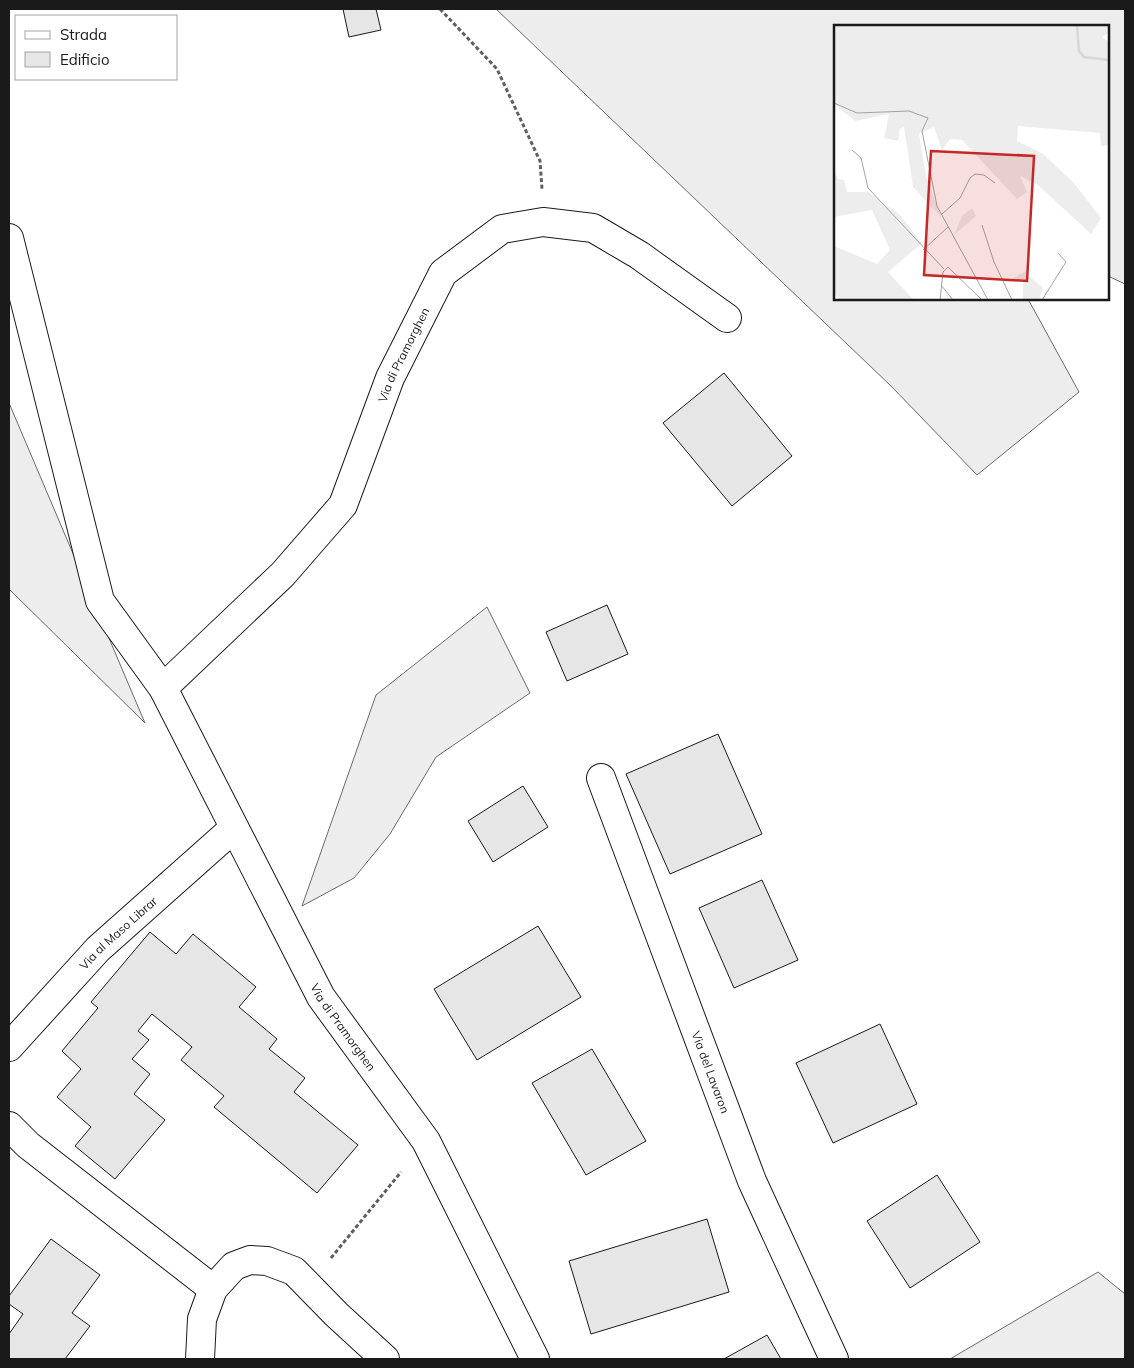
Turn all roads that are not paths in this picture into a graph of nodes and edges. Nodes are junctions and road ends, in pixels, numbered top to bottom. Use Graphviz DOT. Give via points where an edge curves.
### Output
graph roads {
  1 [pos="9,238"];
  2 [pos="727,318"];
  3 [pos="162,688"];
  4 [pos="600,778"];
  5 [pos="234,828"];
  6 [pos="9,1047"];
  7 [pos="9,1126"];
  8 [pos="213,1289"];
  9 [pos="200,1359"];
  10 [pos="385,1359"];
  11 [pos="535,1359"];
  12 [pos="834,1359"];
  1 -- 3 [label="street, Via di Pramorghen" via="100,601"];
  2 -- 3 [label="street, Via di Pramorghen" via="639,255 593,228 543,222 502,228 442,273 390,378 343,505 283,574"];
  3 -- 5 [label="street, Via di Pramorghen"];
  4 -- 12 [label="street, Via del Lavaron" via="752,1182"];
  5 -- 6 [label="street, Via al Maso Librar" via="98,949"];
  5 -- 11 [label="street, Via di Pramorghen" via="321,997 426,1141"];
  7 -- 8 [label="street" via="28,1145"];
  8 -- 9 [label="street" via="202,1319"];
  8 -- 10 [label="street" via="234,1266 250,1260 267,1261 294,1271"];
}
